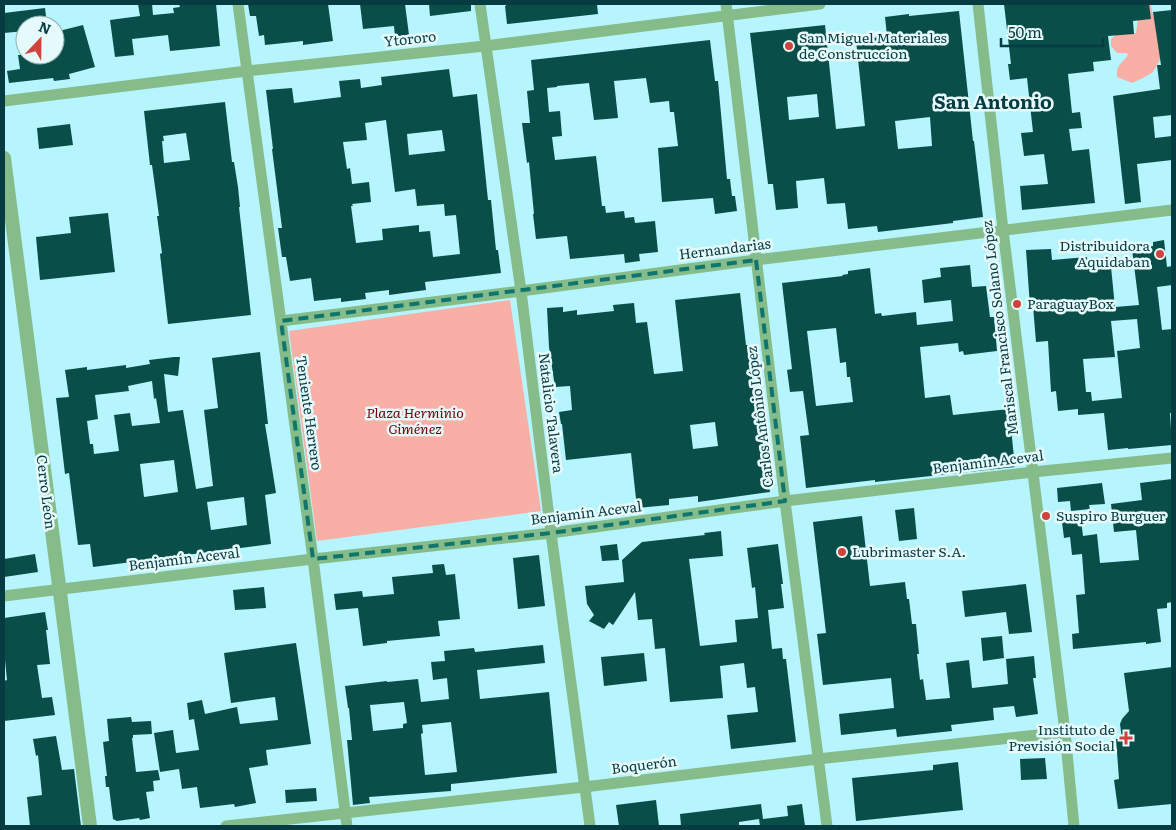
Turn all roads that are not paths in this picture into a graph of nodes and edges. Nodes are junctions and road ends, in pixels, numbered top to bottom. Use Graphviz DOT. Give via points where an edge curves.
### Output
graph roads {
  1 [pos="238,4"];
  2 [pos="480,4"];
  3 [pos="820,4"];
  4 [pos="978,4"];
  5 [pos="726,9"];
  6 [pos="485,46"];
  7 [pos="248,71"];
  8 [pos="4,101"];
  9 [pos="4,158"];
  10 [pos="1172,210"];
  11 [pos="1003,230"];
  12 [pos="756,260"];
  13 [pos="520,291"];
  14 [pos="281,321"];
  15 [pos="1172,458"];
  16 [pos="1033,472"];
  17 [pos="786,501"];
  18 [pos="551,533"];
  19 [pos="313,559"];
  20 [pos="59,589"];
  21 [pos="4,596"];
  22 [pos="1064,732"];
  23 [pos="818,759"];
  24 [pos="584,787"];
  25 [pos="346,813"];
  26 [pos="90,826"];
  27 [pos="226,826"];
  28 [pos="347,826"];
  29 [pos="590,826"];
  30 [pos="827,826"];
  31 [pos="1074,826"];
  1 -- 7 [label="street, Teniente Herrero"];
  2 -- 6 [label="street, Natalicio Talavera"];
  3 -- 5 [label="street, Ytororo"];
  4 -- 11 [label="street, Mariscal Francisco Solano López"];
  5 -- 6 [label="street, Ytororo"];
  5 -- 12 [label="street, Carlos Antônio López"];
  6 -- 7 [label="street, Ytororo"];
  6 -- 13 [label="street, Natalicio Talavera"];
  7 -- 8 [label="street, Ytororo"];
  7 -- 14 [label="street, Teniente Herrero"];
  9 -- 20 [label="street, Cerro León"];
  10 -- 11 [label="street, Hernandarias"];
  11 -- 12 [label="street, Hernandarias"];
  11 -- 16 [label="street, Mariscal Francisco Solano López"];
  12 -- 13 [label="street, Hernandarias"];
  12 -- 17 [label="street, Carlos Antônio López"];
  13 -- 14 [label="street, Hernandarias"];
  13 -- 18 [label="street, Natalicio Talavera"];
  14 -- 19 [label="street, Teniente Herrero"];
  15 -- 16 [label="street, Benjamín Aceval"];
  16 -- 17 [label="street, Benjamín Aceval"];
  16 -- 22 [label="street, Mariscal Francisco Solano López"];
  17 -- 18 [label="street, Benjamín Aceval"];
  17 -- 23 [label="street, Carlos Antônio López"];
  18 -- 19 [label="street, Benjamín Aceval"];
  18 -- 24 [label="street, Natalicio Talavera"];
  19 -- 20 [label="street, Benjamín Aceval"];
  19 -- 25 [label="street, Teniente Herrero"];
  20 -- 21 [label="street, Benjamín Aceval"];
  20 -- 26 [label="street, Cerro León"];
  22 -- 23 [label="street, Boquerón"];
  22 -- 31 [label="street, Mariscal Francisco Solano López"];
  23 -- 24 [label="street, Boquerón"];
  23 -- 30 [label="street, Carlos Antônio López"];
  24 -- 25 [label="street, Boquerón"];
  24 -- 29 [label="street, Natalicio Talavera"];
  25 -- 27 [label="street, Boquerón"];
  25 -- 28 [label="street, Teniente Herrero"];
}
